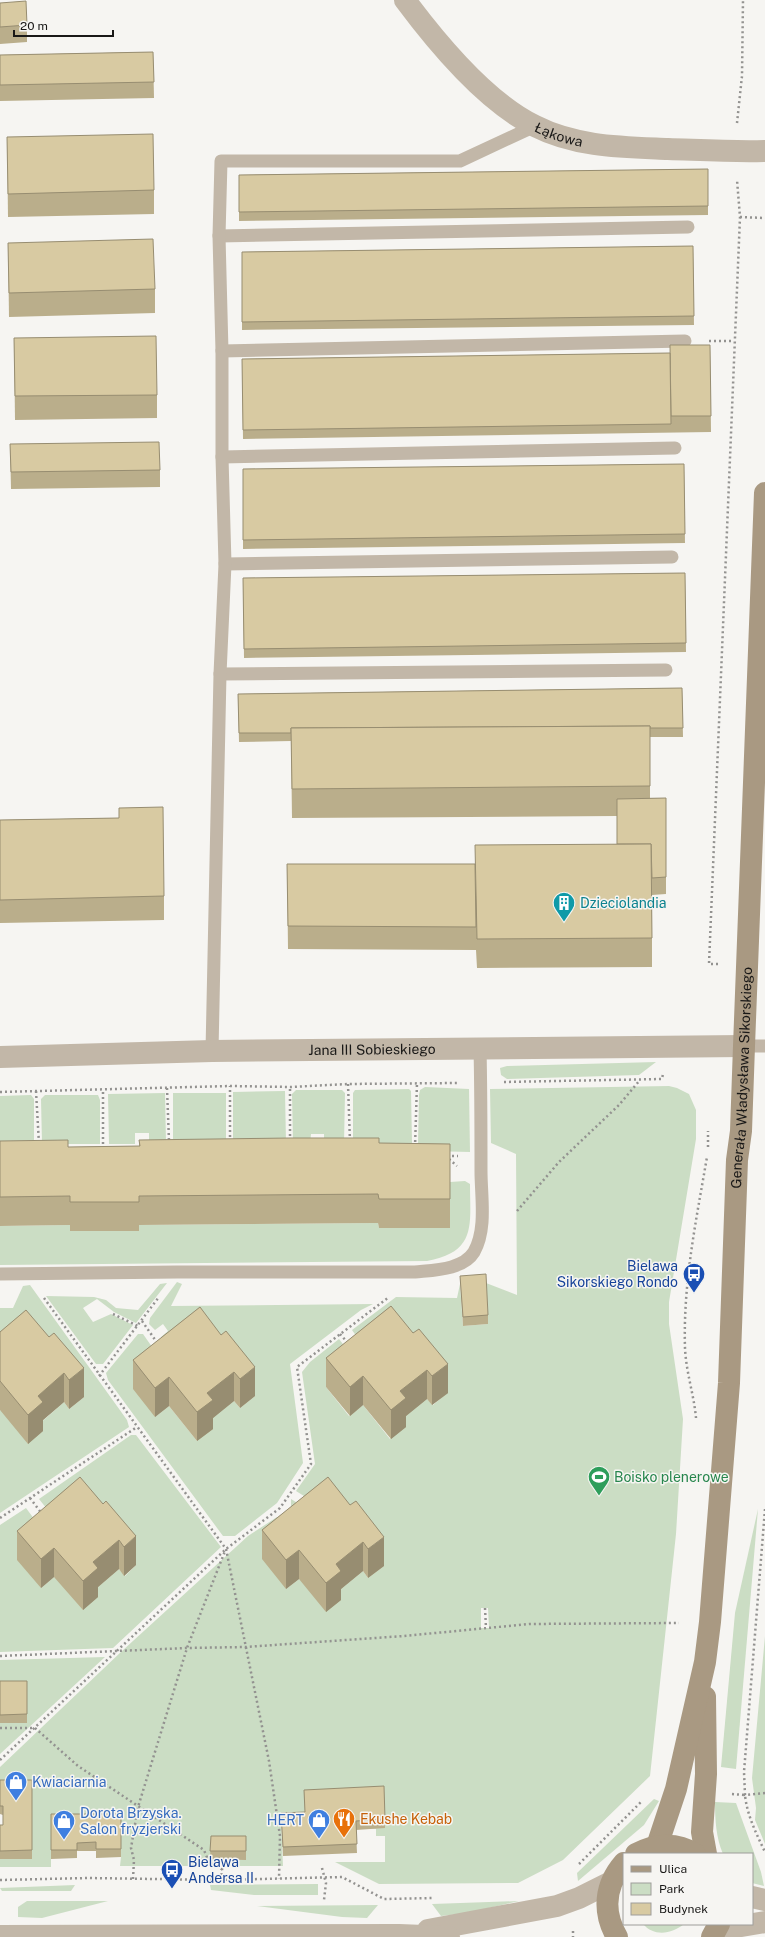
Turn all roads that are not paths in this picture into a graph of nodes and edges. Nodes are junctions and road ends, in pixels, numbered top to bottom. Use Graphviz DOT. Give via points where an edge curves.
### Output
graph roads {
  1 [pos="405,0"];
  2 [pos="535,126"];
  3 [pos="765,151"];
  4 [pos="688,227"];
  5 [pos="219,236"];
  6 [pos="685,342"];
  7 [pos="222,351"];
  8 [pos="675,448"];
  9 [pos="222,457"];
  10 [pos="765,493"];
  11 [pos="672,557"];
  12 [pos="225,564"];
  13 [pos="666,670"];
  14 [pos="220,674"];
  15 [pos="755,1046"];
  16 [pos="480,1050"];
  17 [pos="212,1051"];
  18 [pos="0,1057"];
  19 [pos="0,1274"];
  20 [pos="705,1662"];
  21 [pos="657,1846"];
  22 [pos="638,1853"];
  23 [pos="693,1853"];
  24 [pos="706,1853"];
  25 [pos="623,1864"];
  26 [pos="611,1882"];
  27 [pos="753,1897"];
  28 [pos="765,1900"];
  29 [pos="765,1922"];
  30 [pos="753,1924"];
  31 [pos="747,1925"];
  32 [pos="716,1930"];
  33 [pos="0,1936"];
  34 [pos="408,1936"];
  35 [pos="449,1937"];
  36 [pos="617,1937"];
  1 -- 2 [label="street, Łąkowa" via="454,59 511,112"];
  2 -- 3 [label="street, Łąkowa" via="593,144 734,152"];
  2 -- 5 [label="lane" via="460,161 221,161"];
  4 -- 5 [label="lane"];
  5 -- 7 [label="lane"];
  6 -- 7 [label="lane"];
  7 -- 9 [label="lane"];
  8 -- 9 [label="lane"];
  9 -- 12 [label="lane"];
  10 -- 15 [label="main road, Generała Władysława Sikorskiego"];
  11 -- 12 [label="lane"];
  12 -- 14 [label="lane"];
  13 -- 14 [label="lane"];
  14 -- 17 [label="lane"];
  15 -- 16 [label="street, Jana III Sobieskiego"];
  15 -- 20 [label="main road, Generała Władysława Sikorskiego" via="737,1160 729,1382"];
  16 -- 17 [label="street, Jana III Sobieskiego"];
  16 -- 19 [label="lane" via="483,1210 473,1253 462,1263 445,1269 415,1272"];
  17 -- 18 [label="street, Jana III Sobieskiego"];
  20 -- 21 [label="main road, Generała Władysława Sikorskiego" via="676,1789"];
  20 -- 24 [label="main road, Generała Władysława Sikorskiego" via="706,1774 702,1832"];
  21 -- 22 [label="main road"];
  21 -- 23 [label="main road" via="679,1847"];
  25 -- 26 [label="main road"];
  26 -- 34 [label="street" via="557,1906"];
  26 -- 36 [label="main road" via="606,1905 608,1917"];
  27 -- 28 [label="street"];
  29 -- 30 [label="street"];
  31 -- 32 [label="street"];
  33 -- 34 [label="street"];
  34 -- 35 [label="street"];
}
